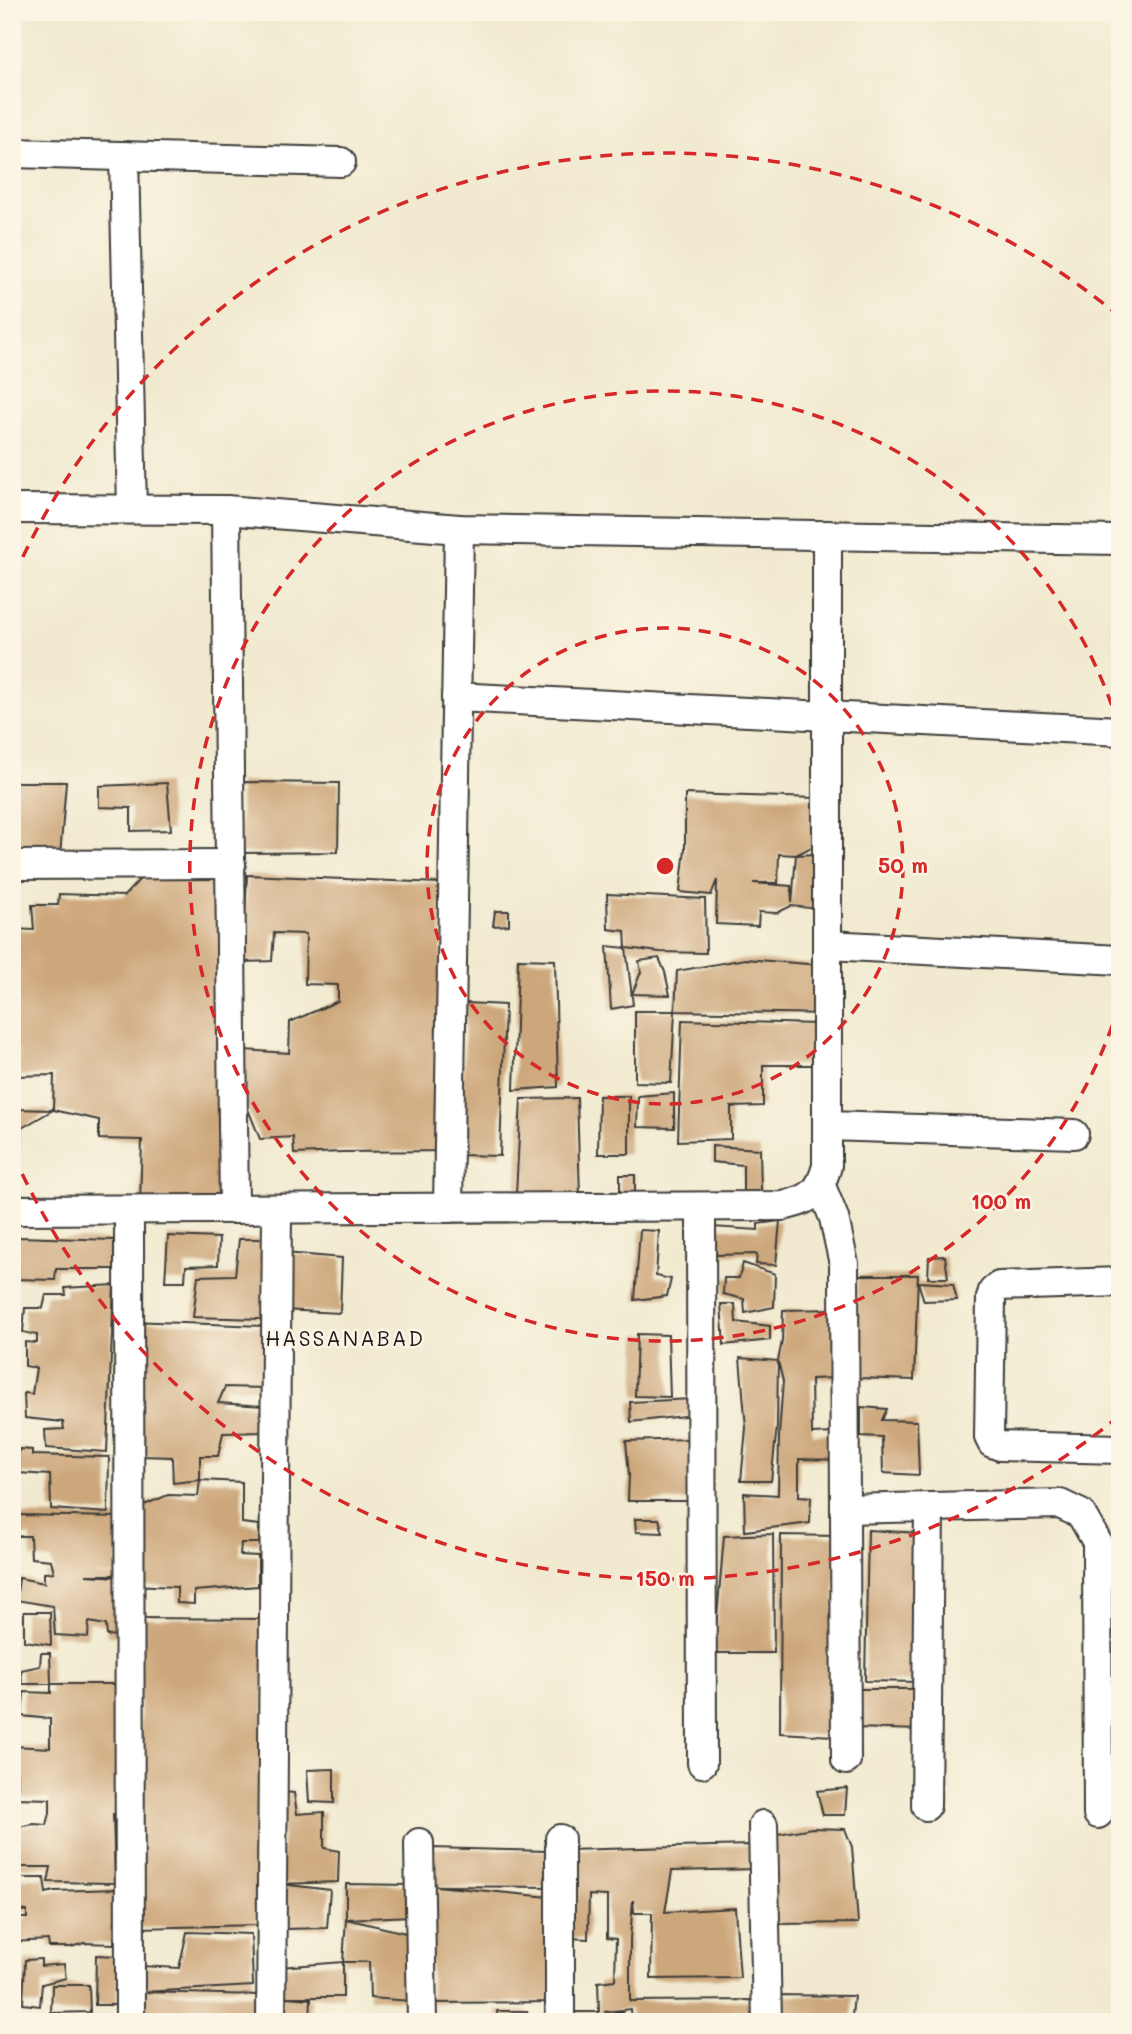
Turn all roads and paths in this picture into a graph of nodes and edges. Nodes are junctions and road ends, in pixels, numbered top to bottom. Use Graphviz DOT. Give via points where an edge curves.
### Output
graph roads {
  1 [pos="12,153"];
  2 [pos="124,156"];
  3 [pos="341,162"];
  4 [pos="12,509"];
  5 [pos="132,509"];
  6 [pos="226,510"];
  7 [pos="459,529"];
  8 [pos="827,535"];
  9 [pos="1120,540"];
  10 [pos="456,697"];
  11 [pos="827,716"];
  12 [pos="1120,731"];
  13 [pos="231,864"];
  14 [pos="12,865"];
  15 [pos="828,945"];
  16 [pos="1120,960"];
  17 [pos="828,1126"];
  18 [pos="1074,1134"];
  19 [pos="821,1186"];
  20 [pos="701,1207"];
  21 [pos="449,1208"];
  22 [pos="233,1209"];
  23 [pos="277,1209"];
  24 [pos="12,1210"];
  25 [pos="129,1210"];
  26 [pos="1120,1282"];
  27 [pos="1120,1449"];
  28 [pos="929,1508"];
  29 [pos="845,1509"];
  30 [pos="846,1760"];
  31 [pos="702,1763"];
  32 [pos="926,1806"];
  33 [pos="1098,1814"];
  34 [pos="763,1825"];
  35 [pos="560,1839"];
  36 [pos="419,1843"];
  37 [pos="130,2022"];
  38 [pos="271,2022"];
  39 [pos="422,2022"];
  40 [pos="560,2022"];
  41 [pos="767,2022"];
  1 -- 2 [label="street"];
  2 -- 3 [label="street"];
  2 -- 5 [label="street"];
  4 -- 5 [label="street"];
  5 -- 6 [label="street"];
  6 -- 7 [label="street"];
  6 -- 13 [label="street"];
  7 -- 8 [label="street"];
  7 -- 10 [label="street"];
  8 -- 9 [label="street"];
  8 -- 11 [label="street"];
  10 -- 11 [label="street"];
  10 -- 21 [label="street"];
  11 -- 12 [label="street"];
  11 -- 15 [label="street"];
  13 -- 14 [label="street"];
  13 -- 22 [label="street"];
  15 -- 16 [label="street"];
  15 -- 17 [label="street"];
  17 -- 18 [label="street"];
  17 -- 19 [label="street" via="827,1166"];
  19 -- 20 [label="street" via="804,1201 783,1206"];
  19 -- 29 [label="street" via="844,1264"];
  20 -- 21 [label="street"];
  20 -- 31 [label="street"];
  21 -- 23 [label="street"];
  22 -- 23 [label="street"];
  22 -- 25 [label="street"];
  23 -- 38 [label="street"];
  24 -- 25 [label="street"];
  25 -- 37 [label="street"];
  26 -- 27 [label="street" via="999,1286 993,1291 989,1437 1000,1446"];
  28 -- 29 [label="street"];
  28 -- 32 [label="street"];
  28 -- 33 [label="street" via="1059,1504 1082,1514 1097,1542"];
  29 -- 30 [label="street"];
  34 -- 41 [label="street"];
  35 -- 40 [label="street"];
  36 -- 39 [label="street"];
}
